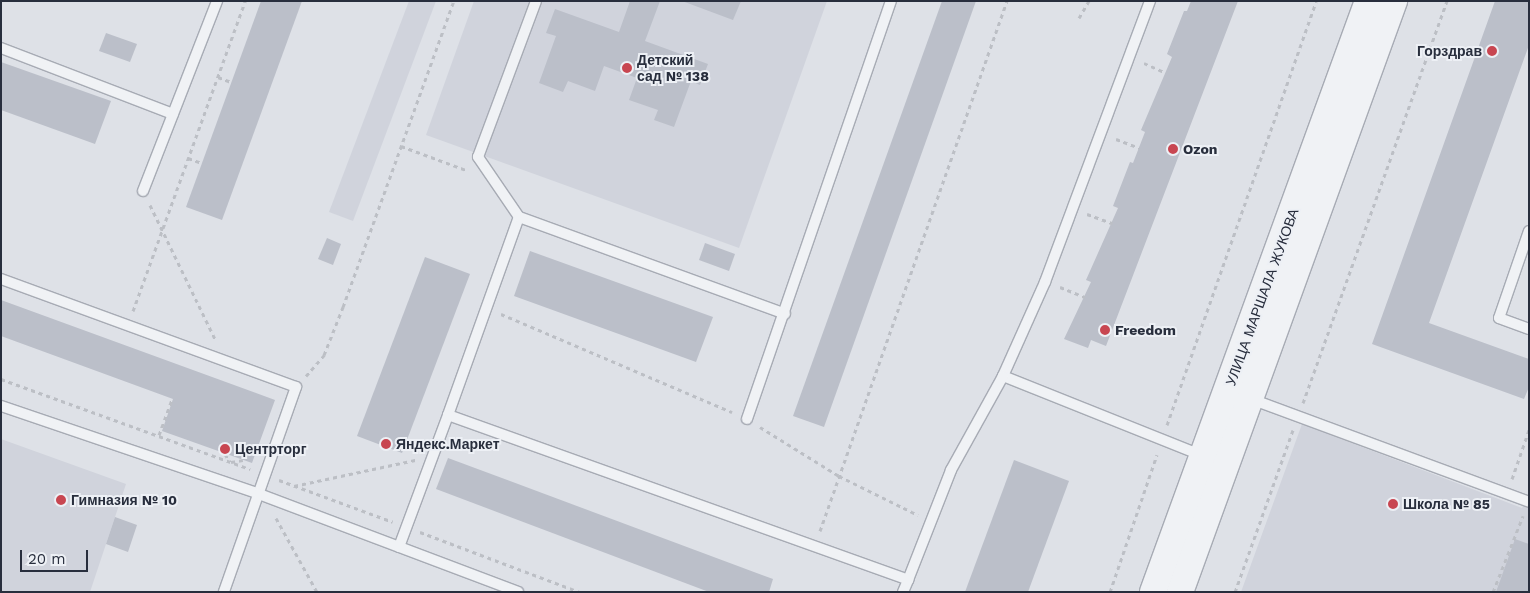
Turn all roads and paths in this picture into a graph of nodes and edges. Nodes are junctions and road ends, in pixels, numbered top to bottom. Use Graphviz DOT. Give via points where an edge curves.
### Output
graph roads {
  1 [pos="217,1"];
  2 [pos="245,1"];
  3 [pos="454,1"];
  4 [pos="536,1"];
  5 [pos="891,1"];
  6 [pos="1007,1"];
  7 [pos="1089,1"];
  8 [pos="1150,1"];
  9 [pos="1316,1"];
  10 [pos="1368,1"];
  11 [pos="1394,1"];
  12 [pos="1447,1"];
  13 [pos="1080,18"];
  14 [pos="1,48"];
  15 [pos="1129,57"];
  16 [pos="1166,73"];
  17 [pos="218,77"];
  18 [pos="231,82"];
  19 [pos="173,114"];
  20 [pos="1100,133"];
  21 [pos="401,146"];
  22 [pos="1139,148"];
  23 [pos="188,158"];
  24 [pos="202,163"];
  25 [pos="493,179"];
  26 [pos="143,191"];
  27 [pos="1072,209"];
  28 [pos="519,217"];
  29 [pos="1112,223"];
  30 [pos="162,228"];
  31 [pos="1529,231"];
  32 [pos="1,279"];
  33 [pos="1045,282"];
  34 [pos="1085,297"];
  35 [pos="137,299"];
  36 [pos="486,308"];
  37 [pos="785,314"];
  38 [pos="1529,329"];
  39 [pos="226,361"];
  40 [pos="1003,376"];
  41 [pos="1,379"];
  42 [pos="296,387"];
  43 [pos="172,398"];
  44 [pos="1250,399"];
  45 [pos="1,406"];
  46 [pos="448,415"];
  47 [pos="1298,416"];
  48 [pos="747,418"];
  49 [pos="1529,430"];
  50 [pos="159,435"];
  51 [pos="1162,439"];
  52 [pos="225,454"];
  53 [pos="433,456"];
  54 [pos="243,460"];
  55 [pos="1216,460"];
  56 [pos="231,462"];
  57 [pos="838,476"];
  58 [pos="1507,493"];
  59 [pos="258,494"];
  60 [pos="1529,502"];
  61 [pos="1524,513"];
  62 [pos="931,521"];
  63 [pos="815,546"];
  64 [pos="399,547"];
  65 [pos="908,580"];
  66 [pos="224,592"];
  67 [pos="317,592"];
  68 [pos="518,592"];
  69 [pos="903,592"];
  70 [pos="1110,592"];
  71 [pos="1153,592"];
  72 [pos="1180,592"];
  73 [pos="1235,592"];
  74 [pos="1493,592"];
  1 -- 19 [label="lane"];
  2 -- 17 [label="path"];
  3 -- 21 [label="path"];
  4 -- 25 [label="lane" via="478,157"];
  5 -- 37 [label="lane"];
  6 -- 57 [label="path"];
  7 -- 13 [label="path"];
  8 -- 15 [label="lane"];
  9 -- 51 [label="path"];
  10 -- 55 [label="street, УЛИЦА МАРШАЛА ЖУКОВА"];
  11 -- 44 [label="street, УЛИЦА МАРШАЛА ЖУКОВА"];
  12 -- 47 [label="path"];
  14 -- 19 [label="lane"];
  15 -- 16 [label="path"];
  15 -- 20 [label="lane"];
  17 -- 18 [label="path"];
  17 -- 23 [label="path"];
  19 -- 26 [label="lane"];
  20 -- 22 [label="path"];
  20 -- 27 [label="lane"];
  21 -- 25 [label="path"];
  21 -- 42 [label="path" via="324,355"];
  23 -- 24 [label="path"];
  23 -- 30 [label="path"];
  25 -- 28 [label="lane"];
  26 -- 30 [label="path"];
  27 -- 29 [label="path"];
  27 -- 33 [label="lane"];
  28 -- 36 [label="lane"];
  28 -- 37 [label="lane"];
  30 -- 35 [label="path"];
  30 -- 39 [label="path"];
  31 -- 38 [label="lane" via="1499,318"];
  32 -- 39 [label="lane"];
  33 -- 34 [label="path"];
  33 -- 40 [label="lane"];
  36 -- 46 [label="lane"];
  36 -- 48 [label="path"];
  37 -- 48 [label="lane"];
  39 -- 42 [label="lane"];
  40 -- 51 [label="lane"];
  40 -- 62 [label="lane" via="951,470"];
  41 -- 50 [label="path"];
  42 -- 59 [label="lane"];
  43 -- 50 [label="path"];
  44 -- 47 [label="lane"];
  44 -- 55 [label="street, УЛИЦА МАРШАЛА ЖУКОВА"];
  45 -- 59 [label="lane"];
  46 -- 53 [label="lane"];
  46 -- 63 [label="lane"];
  47 -- 58 [label="lane"];
  47 -- 73 [label="path"];
  48 -- 57 [label="path"];
  49 -- 58 [label="path"];
  50 -- 56 [label="path"];
  51 -- 55 [label="lane"];
  51 -- 70 [label="path"];
  52 -- 56 [label="path"];
  53 -- 59 [label="path"];
  53 -- 64 [label="lane"];
  54 -- 56 [label="path"];
  55 -- 71 [label="street, УЛИЦА МАРШАЛА ЖУКОВА"];
  55 -- 72 [label="street, УЛИЦА МАРШАЛА ЖУКОВА"];
  57 -- 62 [label="path"];
  57 -- 63 [label="path"];
  58 -- 60 [label="lane"];
  59 -- 64 [label="lane"];
  59 -- 66 [label="lane"];
  59 -- 67 [label="path" via="288,536"];
  61 -- 74 [label="path"];
  62 -- 65 [label="lane"];
  63 -- 65 [label="lane"];
  64 -- 68 [label="lane"];
  65 -- 69 [label="lane"];
}
